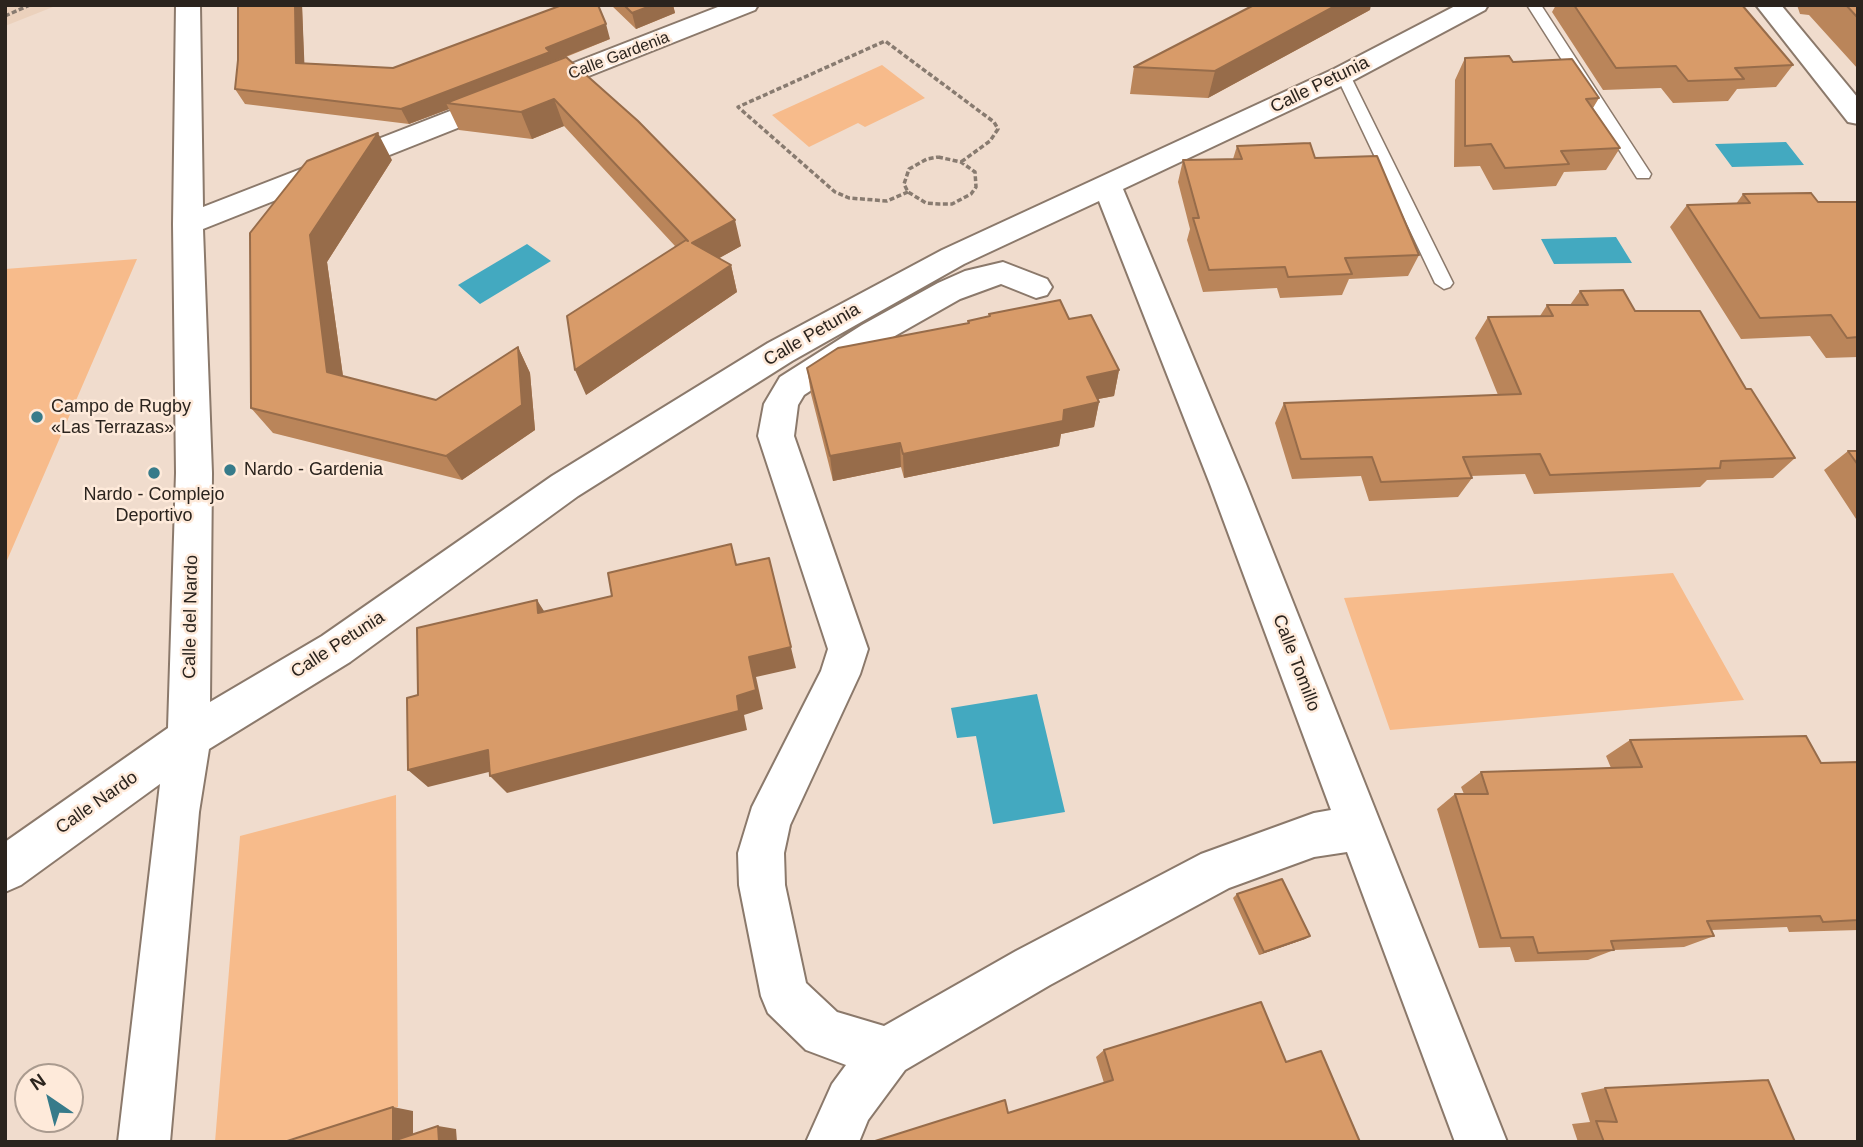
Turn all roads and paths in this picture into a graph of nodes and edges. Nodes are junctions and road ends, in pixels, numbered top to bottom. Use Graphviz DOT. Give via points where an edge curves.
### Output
graph roads {
  1 [pos="30,5"];
  2 [pos="188,5"];
  3 [pos="1534,5"];
  4 [pos="1768,5"];
  5 [pos="1473,6"];
  6 [pos="738,7"];
  7 [pos="5,16"];
  8 [pos="1343,75"];
  9 [pos="1858,116"];
  10 [pos="961,162"];
  11 [pos="1643,174"];
  12 [pos="1107,185"];
  13 [pos="908,192"];
  14 [pos="188,224"];
  15 [pos="1444,283"];
  16 [pos="1036,287"];
  17 [pos="190,738"];
  18 [pos="1360,828"];
  19 [pos="5,869"];
  20 [pos="887,1052"];
  21 [pos="144,1142"];
  22 [pos="832,1142"];
  23 [pos="1481,1142"];
  1 -- 7 [label="path"];
  2 -- 14 [label="street, Calle del Nardo"];
  3 -- 11 [label="lane"];
  4 -- 9 [label="street"];
  5 -- 8 [label="street, Calle Petunia"];
  6 -- 14 [label="street, Calle Gardenia"];
  8 -- 12 [label="street, Calle Petunia"];
  8 -- 15 [label="lane"];
  10 -- 13 [label="path" via="938,157 917,163 904,176"];
  10 -- 13 [label="path" via="978,179 963,200 926,203"];
  10 -- 13 [label="path" via="990,141 998,129 994,122 885,41 738,107 835,192 849,198 887,201"];
  12 -- 17 [label="street, Calle Petunia" via="953,257 780,352 565,486 336,649"];
  12 -- 18 [label="street, Calle Tomillo"];
  14 -- 17 [label="street, Calle del Nardo" via="194,474"];
  16 -- 20 [label="street" via="1003,273 949,291 874,332 792,386 781,404 776,436 848,649 768,822 761,853 762,885 785,996 823,1033"];
  17 -- 19 [label="street, Calle Nardo"];
  17 -- 21 [label="street, Calle del Nardo" via="177,812"];
  18 -- 20 [label="street" via="1314,835 1217,870"];
  18 -- 23 [label="street, Calle Tomillo"];
  20 -- 22 [label="street" via="850,1102"];
}
